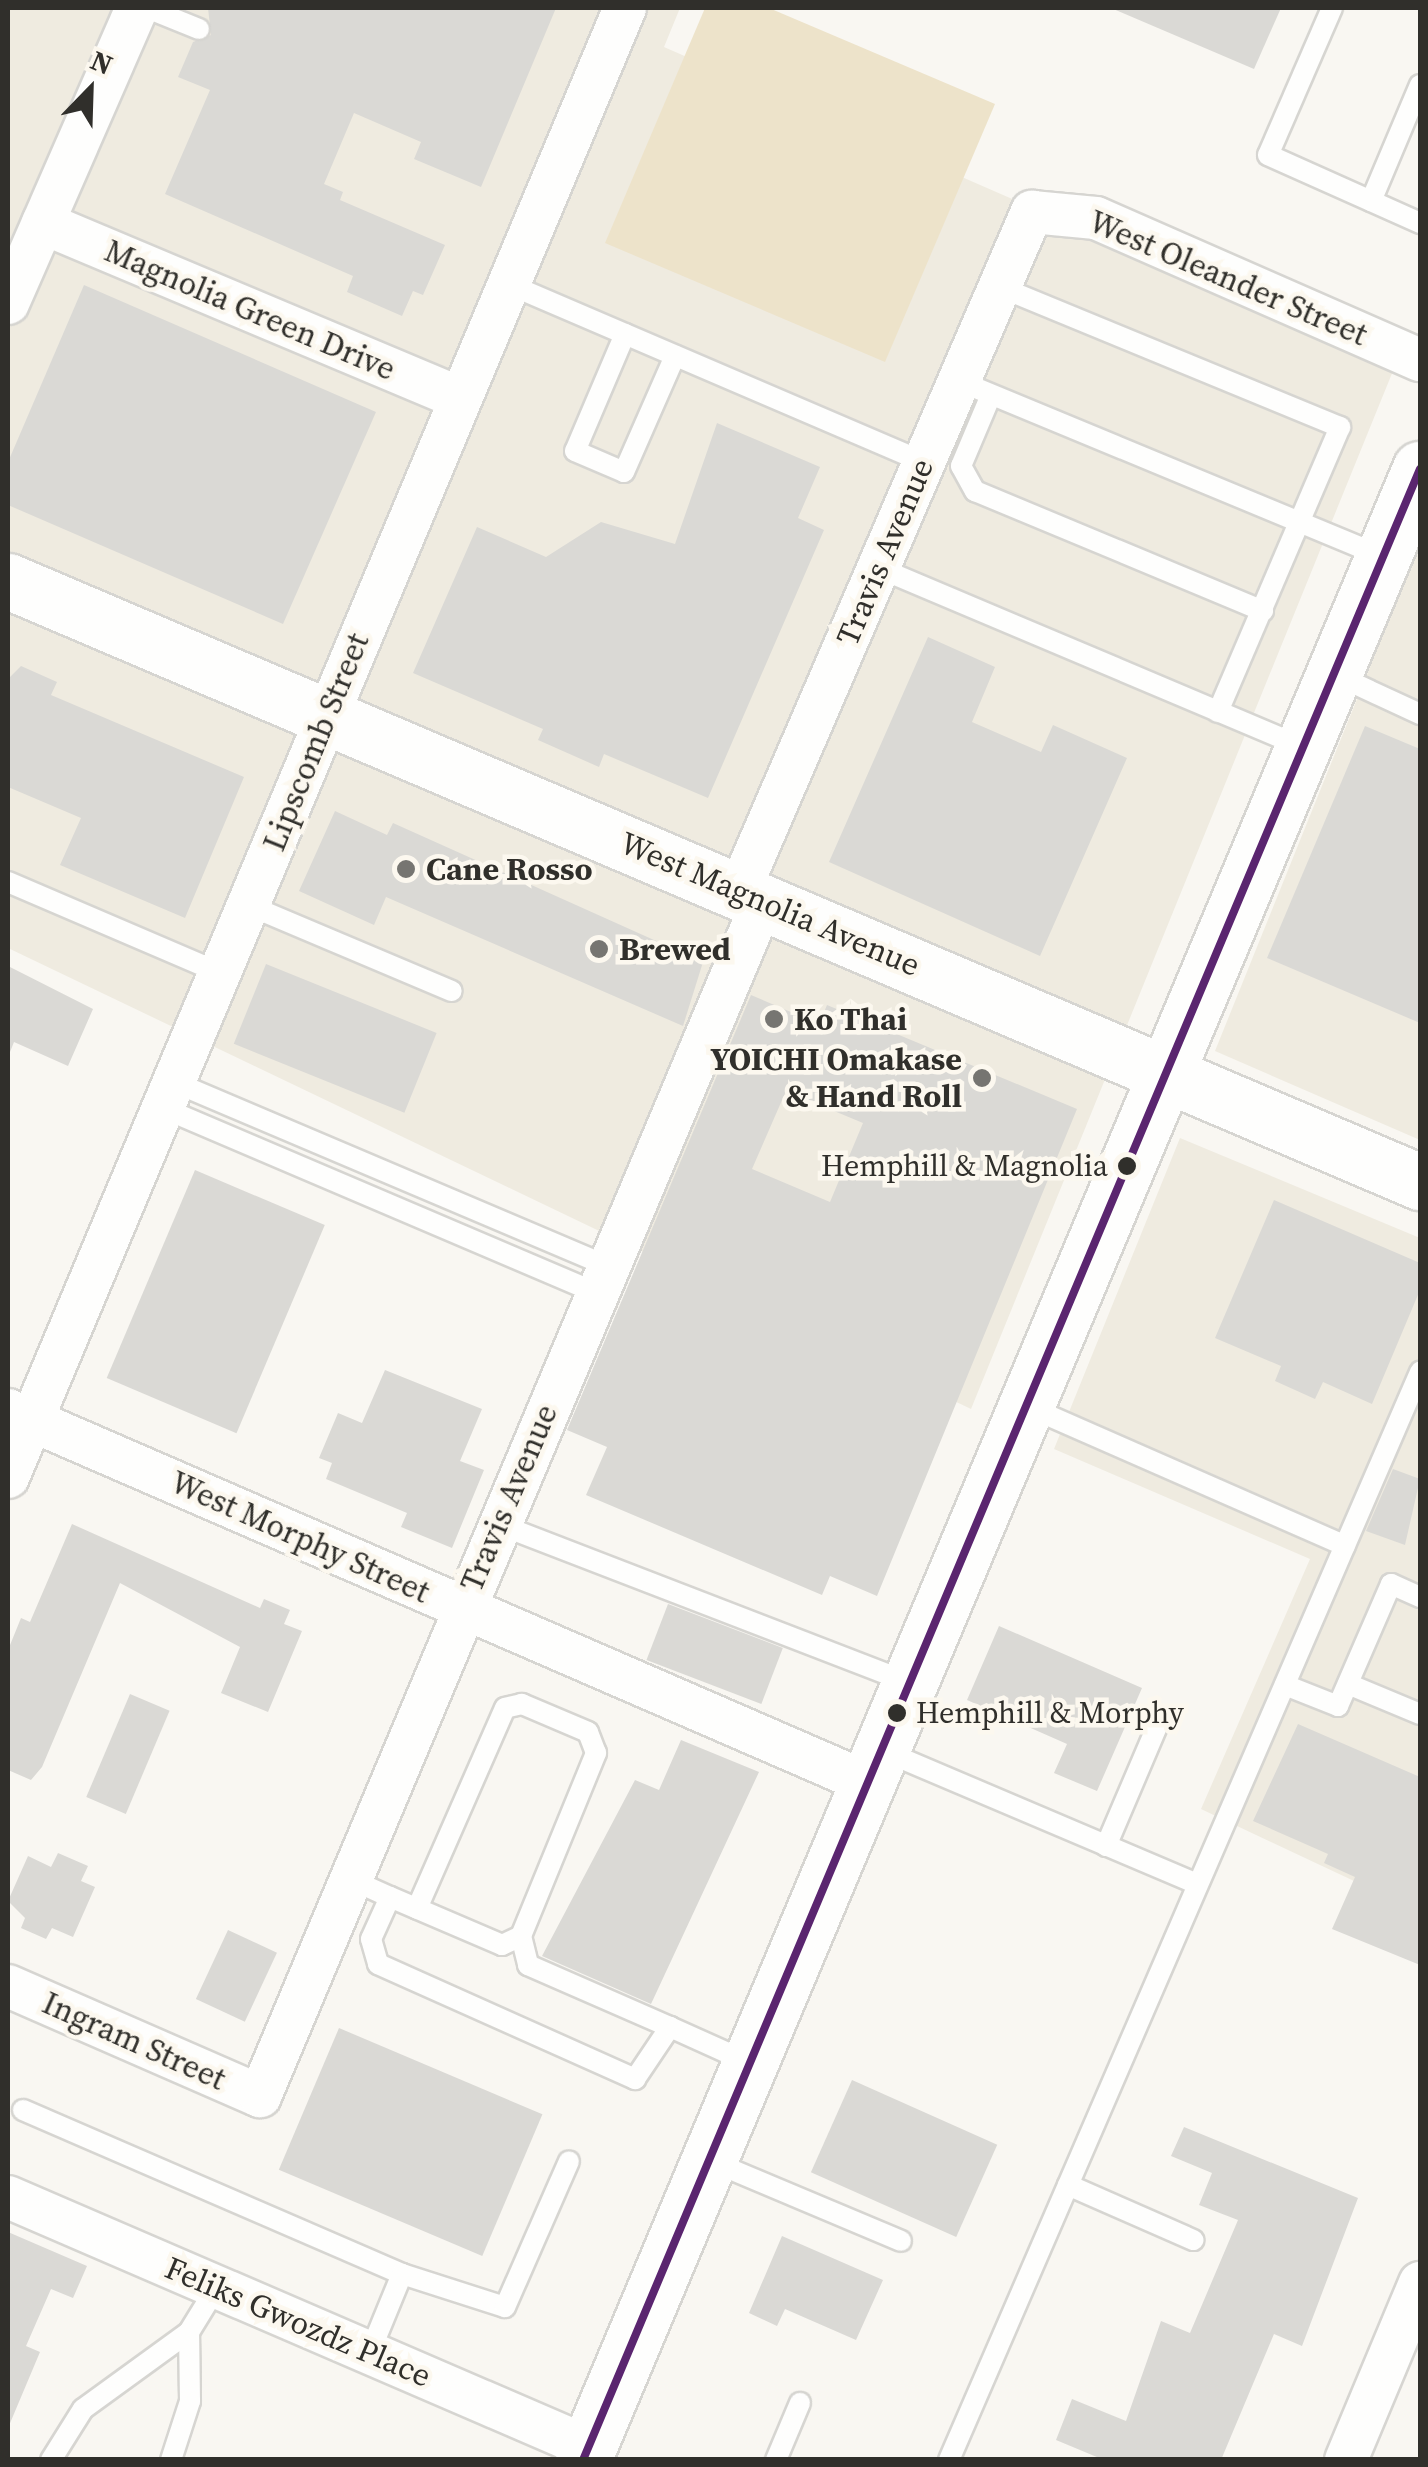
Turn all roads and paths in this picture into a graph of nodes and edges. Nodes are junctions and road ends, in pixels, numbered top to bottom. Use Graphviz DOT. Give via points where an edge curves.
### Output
graph roads {
  1 [pos="137,8"];
  2 [pos="147,8"];
  3 [pos="626,8"];
  4 [pos="1332,8"];
  5 [pos="198,29"];
  6 [pos="1420,86"];
  7 [pos="1371,201"];
  8 [pos="1032,212"];
  9 [pos="1420,223"];
  10 [pos="28,231"];
  11 [pos="506,283"];
  12 [pos="1000,287"];
  13 [pos="8,303"];
  14 [pos="625,334"];
  15 [pos="675,356"];
  16 [pos="1420,360"];
  17 [pos="975,388"];
  18 [pos="457,397"];
  19 [pos="924,462"];
  20 [pos="1420,468"];
  21 [pos="1301,523"];
  22 [pos="1384,557"];
  23 [pos="878,568"];
  24 [pos="8,582"];
  25 [pos="1263,611"];
  26 [pos="1334,674"];
  27 [pos="1218,712"];
  28 [pos="1420,714"];
  29 [pos="328,717"];
  30 [pos="1304,748"];
  31 [pos="8,882"];
  32 [pos="751,896"];
  33 [pos="248,905"];
  34 [pos="220,973"];
  35 [pos="452,991"];
  36 [pos="1166,1073"];
  37 [pos="168,1095"];
  38 [pos="1420,1182"];
  39 [pos="602,1280"];
  40 [pos="1420,1372"];
  41 [pos="1027,1406"];
  42 [pos="20,1415"];
  43 [pos="8,1477"];
  44 [pos="498,1524"];
  45 [pos="1345,1546"];
  46 [pos="1420,1597"];
  47 [pos="463,1607"];
  48 [pos="910,1683"];
  49 [pos="1285,1684"];
  50 [pos="1348,1684"];
  51 [pos="1420,1714"];
  52 [pos="1159,1722"];
  53 [pos="875,1766"];
  54 [pos="1106,1846"];
  55 [pos="350,1879"];
  56 [pos="1197,1884"];
  57 [pos="390,1897"];
  58 [pos="416,1908"];
  59 [pos="520,1936"];
  60 [pos="8,1986"];
  61 [pos="670,2027"];
  62 [pos="750,2063"];
  63 [pos="260,2096"];
  64 [pos="22,2110"];
  65 [pos="709,2160"];
  66 [pos="569,2161"];
  67 [pos="1068,2185"];
  68 [pos="8,2197"];
  69 [pos="1193,2240"];
  70 [pos="901,2242"];
  71 [pos="402,2274"];
  72 [pos="1420,2284"];
  73 [pos="216,2288"];
  74 [pos="190,2332"];
  75 [pos="370,2352"];
  76 [pos="800,2403"];
  77 [pos="585,2453"];
  78 [pos="51,2460"];
  79 [pos="171,2460"];
  80 [pos="776,2460"];
  81 [pos="949,2460"];
  82 [pos="1346,2460"];
  1 -- 10 [label="street"];
  2 -- 5 [label="lane"];
  3 -- 11 [label="street, Lipscomb Street"];
  4 -- 7 [label="lane" via="1268,155"];
  6 -- 7 [label="lane"];
  7 -- 9 [label="lane"];
  8 -- 12 [label="street, Travis Avenue"];
  8 -- 16 [label="street, West Oleander Street" via="1096,218"];
  10 -- 13 [label="street"];
  10 -- 18 [label="street, Magnolia Green Drive"];
  11 -- 14 [label="lane"];
  11 -- 18 [label="street, Lipscomb Street"];
  12 -- 17 [label="street, Travis Avenue"];
  12 -- 21 [label="lane" via="1340,427"];
  14 -- 15 [label="lane"];
  14 -- 15 [label="lane" via="575,451 624,472"];
  15 -- 19 [label="lane"];
  17 -- 19 [label="street, Travis Avenue"];
  17 -- 21 [label="lane"];
  17 -- 25 [label="lane" via="961,466 975,491"];
  18 -- 29 [label="street, Lipscomb Street"];
  19 -- 23 [label="street, Travis Avenue"];
  20 -- 22 [label="main road"];
  21 -- 22 [label="lane"];
  21 -- 25 [label="lane"];
  22 -- 26 [label="main road"];
  23 -- 27 [label="lane"];
  23 -- 32 [label="street, Travis Avenue"];
  24 -- 29 [label="main road, West Magnolia Avenue"];
  25 -- 27 [label="lane"];
  26 -- 28 [label="lane"];
  26 -- 30 [label="main road"];
  27 -- 30 [label="lane"];
  29 -- 32 [label="main road, West Magnolia Avenue"];
  29 -- 33 [label="street, Lipscomb Street"];
  30 -- 36 [label="main road"];
  31 -- 34 [label="lane"];
  32 -- 36 [label="main road, West Magnolia Avenue"];
  32 -- 39 [label="street, Travis Avenue"];
  33 -- 34 [label="street, Lipscomb Street"];
  33 -- 35 [label="lane"];
  34 -- 37 [label="street, Lipscomb Street"];
  36 -- 38 [label="main road, West Magnolia Avenue"];
  36 -- 41 [label="main road"];
  37 -- 39 [label="lane"];
  37 -- 39 [label="lane"];
  37 -- 42 [label="street, Lipscomb Street"];
  39 -- 44 [label="street, Travis Avenue"];
  40 -- 45 [label="lane"];
  41 -- 45 [label="lane"];
  41 -- 48 [label="main road"];
  42 -- 43 [label="street, Lipscomb Street"];
  42 -- 47 [label="street, West Morphy Street"];
  44 -- 47 [label="street, Travis Avenue"];
  44 -- 48 [label="lane"];
  45 -- 49 [label="lane"];
  46 -- 50 [label="lane" via="1391,1584"];
  47 -- 53 [label="street, West Morphy Street"];
  47 -- 55 [label="street, Travis Avenue"];
  48 -- 53 [label="main road"];
  49 -- 50 [label="lane" via="1338,1706"];
  49 -- 56 [label="lane"];
  50 -- 51 [label="lane"];
  52 -- 54 [label="lane"];
  53 -- 54 [label="lane"];
  53 -- 62 [label="main road"];
  54 -- 56 [label="lane"];
  55 -- 57 [label="lane"];
  55 -- 63 [label="street, Travis Avenue"];
  56 -- 67 [label="lane"];
  57 -- 58 [label="lane"];
  57 -- 61 [label="lane" via="371,1939 378,1964 636,2080"];
  58 -- 59 [label="lane" via="502,1945"];
  58 -- 59 [label="lane" via="506,1708 522,1704 588,1732 596,1753"];
  59 -- 61 [label="lane" via="528,1966"];
  60 -- 63 [label="street, Ingram Street"];
  61 -- 62 [label="lane"];
  62 -- 65 [label="main road"];
  64 -- 71 [label="lane"];
  65 -- 70 [label="lane"];
  65 -- 77 [label="main road"];
  66 -- 71 [label="lane" via="505,2307"];
  67 -- 69 [label="lane"];
  67 -- 81 [label="lane"];
  68 -- 73 [label="street, Feliks Gwozdz Place"];
  71 -- 75 [label="lane"];
  72 -- 82 [label="street"];
  73 -- 74 [label="lane"];
  73 -- 75 [label="street, Feliks Gwozdz Place"];
  74 -- 78 [label="lane" via="83,2409"];
  74 -- 79 [label="lane" via="190,2400"];
  75 -- 77 [label="street, Feliks Gwozdz Place"];
  76 -- 80 [label="lane"];
}
